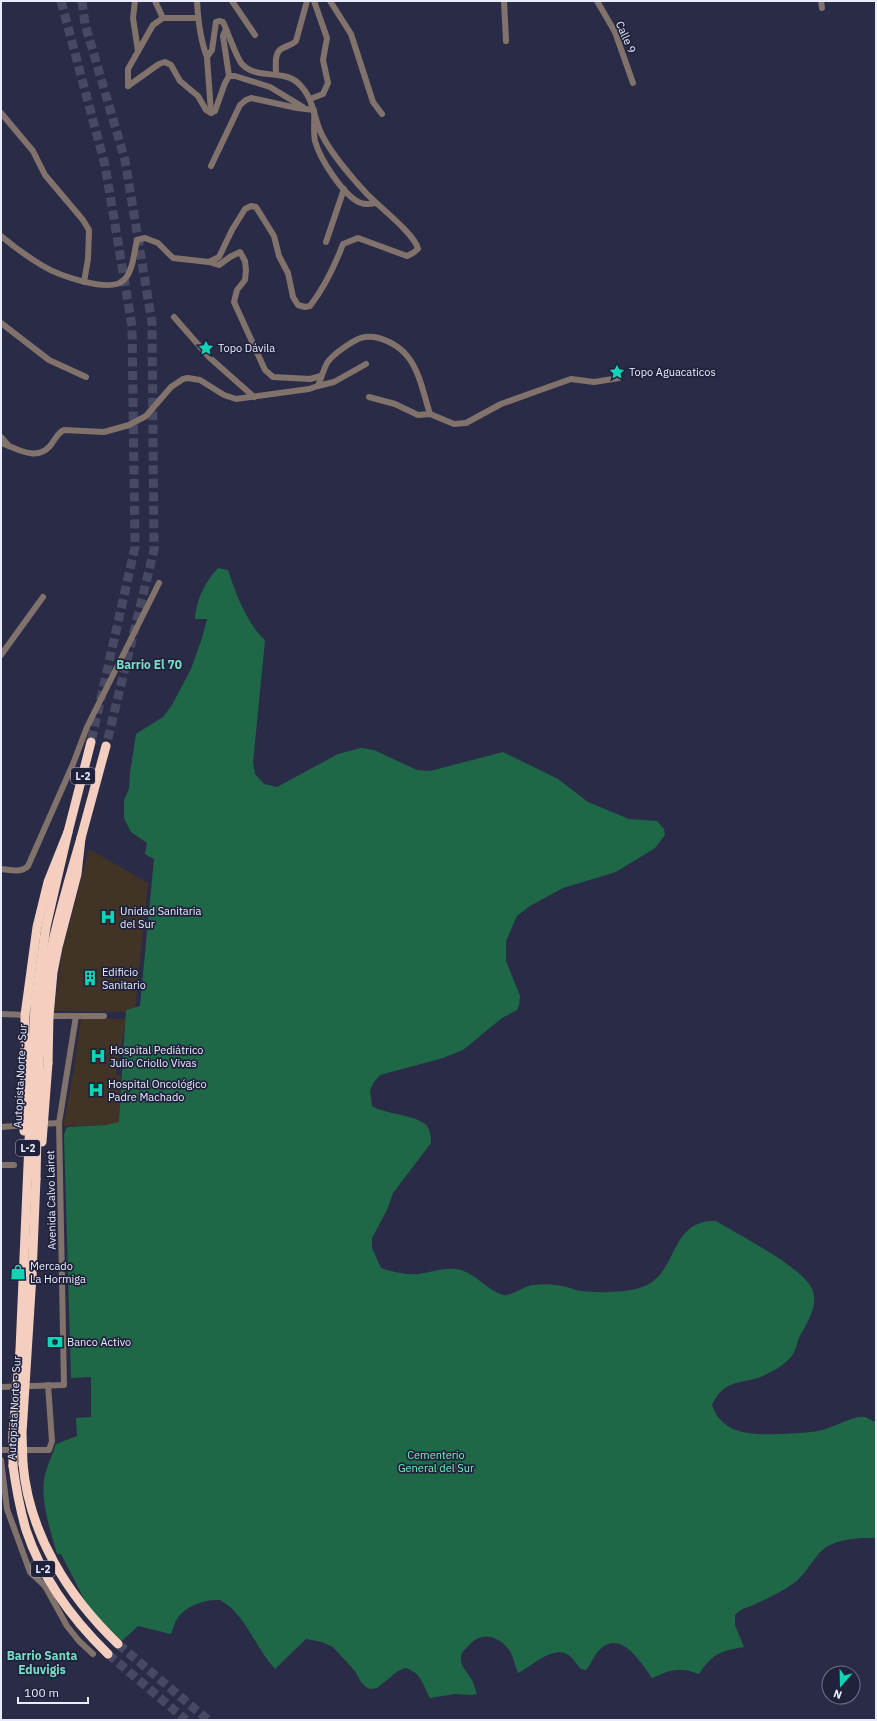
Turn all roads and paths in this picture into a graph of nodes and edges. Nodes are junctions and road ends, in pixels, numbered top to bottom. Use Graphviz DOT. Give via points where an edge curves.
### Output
graph roads {
  1 [pos="134,1"];
  2 [pos="156,1"];
  3 [pos="189,1"];
  4 [pos="232,1"];
  5 [pos="307,1"];
  6 [pos="314,1"];
  7 [pos="330,1"];
  8 [pos="504,1"];
  9 [pos="597,1"];
  10 [pos="821,1"];
  11 [pos="198,3"];
  12 [pos="822,8"];
  13 [pos="163,18"];
  14 [pos="198,18"];
  15 [pos="226,29"];
  16 [pos="255,35"];
  17 [pos="506,41"];
  18 [pos="138,52"];
  19 [pos="207,56"];
  20 [pos="276,74"];
  21 [pos="229,76"];
  22 [pos="633,83"];
  23 [pos="310,100"];
  24 [pos="305,108"];
  25 [pos="314,110"];
  26 [pos="211,112"];
  27 [pos="1,113"];
  28 [pos="382,114"];
  29 [pos="211,166"];
  30 [pos="344,189"];
  31 [pos="376,203"];
  32 [pos="1,236"];
  33 [pos="326,242"];
  34 [pos="209,262"];
  35 [pos="84,282"];
  36 [pos="174,317"];
  37 [pos="1,323"];
  38 [pos="366,364"];
  39 [pos="321,376"];
  40 [pos="86,377"];
  41 [pos="619,378"];
  42 [pos="318,386"];
  43 [pos="254,397"];
  44 [pos="369,397"];
  45 [pos="430,414"];
  46 [pos="1,437"];
  47 [pos="1,443"];
  48 [pos="8,445"];
  49 [pos="159,583"];
  50 [pos="43,597"];
  51 [pos="1,655"];
  52 [pos="92,742"];
  53 [pos="106,746"];
  54 [pos="68,832"];
  55 [pos="81,838"];
  56 [pos="1,869"];
  57 [pos="1,1014"];
  58 [pos="25,1015"];
  59 [pos="48,1016"];
  60 [pos="76,1016"];
  61 [pos="104,1016"];
  62 [pos="59,1123"];
  63 [pos="1,1127"];
  64 [pos="28,1157"];
  65 [pos="1,1165"];
  66 [pos="14,1165"];
  67 [pos="36,1179"];
  68 [pos="48,1385"];
  69 [pos="1,1387"];
  70 [pos="1,1450"];
  71 [pos="1,1460"];
  72 [pos="118,1644"];
  73 [pos="93,1654"];
  74 [pos="108,1654"];
  1 -- 18 [label="street" via="132,18"];
  2 -- 13 [label="street"];
  3 -- 11 [label="street"];
  4 -- 16 [label="street"];
  5 -- 20 [label="street" via="296,41 278,53"];
  6 -- 23 [label="street" via="327,38 323,60 328,83 323,94"];
  7 -- 28 [label="street" via="351,34 373,102"];
  8 -- 17 [label="street"];
  9 -- 22 [label="street, Calle 9" via="615,32"];
  10 -- 12 [label="street"];
  11 -- 14 [label="street"];
  13 -- 14 [label="street"];
  13 -- 18 [label="street" via="153,25"];
  14 -- 19 [label="street"];
  15 -- 19 [label="street" via="223,22 216,22 212,50"];
  15 -- 20 [label="street" via="242,64 255,72"];
  15 -- 21 [label="street" via="222,36"];
  18 -- 26 [label="street" via="128,70 128,86 165,62 171,65 180,81 198,96 206,110"];
  19 -- 26 [label="street"];
  20 -- 23 [label="street" via="300,84"];
  21 -- 24 [label="street" via="270,87"];
  21 -- 26 [label="street" via="215,111"];
  23 -- 25 [label="street"];
  24 -- 25 [label="street"];
  24 -- 29 [label="street" via="255,98 246,100 240,105"];
  25 -- 30 [label="street" via="315,140 320,154"];
  25 -- 31 [label="street" via="321,135"];
  27 -- 35 [label="street" via="33,151 45,175 89,230"];
  30 -- 31 [label="street" via="362,204"];
  30 -- 33 [label="street"];
  31 -- 34 [label="street" via="408,233 418,249 407,256 358,238 343,244 316,299 310,306 298,305 293,297 288,273 279,256 274,236 256,207 245,209 220,257"];
  32 -- 35 [label="street" via="44,267"];
  34 -- 35 [label="street" via="173,258 158,243 145,238 137,240 129,273 122,282 109,286"];
  34 -- 39 [label="street" via="219,265 240,252 242,254 246,270 245,280 237,290 234,302 265,370 273,377 310,379"];
  36 -- 43 [label="street" via="209,357"];
  37 -- 40 [label="street" via="49,360"];
  38 -- 42 [label="street" via="334,382"];
  39 -- 42 [label="street"];
  39 -- 45 [label="street" via="332,357 364,337 394,344 408,357 416,371"];
  41 -- 45 [label="street" via="594,382 571,379 501,404 466,423 454,424"];
  42 -- 43 [label="street"];
  43 -- 48 [label="street" via="236,399 200,380 188,378 171,387 146,416 129,425 104,432 64,430 50,447 41,453 31,454"];
  44 -- 45 [label="street" via="395,404 418,415"];
  46 -- 48 [label="street"];
  47 -- 48 [label="street"];
  49 -- 56 [label="street" via="87,726 28,866 20,870"];
  50 -- 51 [label="street"];
  52 -- 54 [label="highway, Autopista Norte - Sur / L-2"];
  53 -- 55 [label="highway, Autopista Norte - Sur / L-2"];
  54 -- 58 [label="highway, bridge" via="48,882 37,927"];
  54 -- 64 [label="highway, Autopista Norte - Sur / L-2, bridge" via="38,972"];
  55 -- 59 [label="highway, bridge" via="77,874 53,972"];
  55 -- 67 [label="highway, Autopista Norte - Sur / L-2, bridge" via="59,918 47,982 41,1044"];
  57 -- 58 [label="street"];
  58 -- 59 [label="street"];
  58 -- 64 [label="highway, bridge" via="24,1136"];
  59 -- 60 [label="street"];
  59 -- 67 [label="highway, bridge" via="44,1129"];
  60 -- 61 [label="street"];
  60 -- 62 [label="street, Avenida Calvo Lairet"];
  62 -- 63 [label="street"];
  62 -- 68 [label="street, Avenida Calvo Lairet" via="64,1385"];
  64 -- 74 [label="highway, Autopista Norte - Sur / L-2, bridge" via="20,1350 13,1433 13,1466 19,1504 26,1529 48,1580 73,1615"];
  65 -- 66 [label="street"];
  67 -- 72 [label="highway, Autopista Norte - Sur / L-2, bridge" via="22,1433 27,1495 51,1558 84,1608"];
  68 -- 69 [label="street"];
  68 -- 70 [label="street" via="52,1441 49,1450"];
  71 -- 73 [label="street" via="7,1509 30,1572 44,1586 67,1626"];
}
